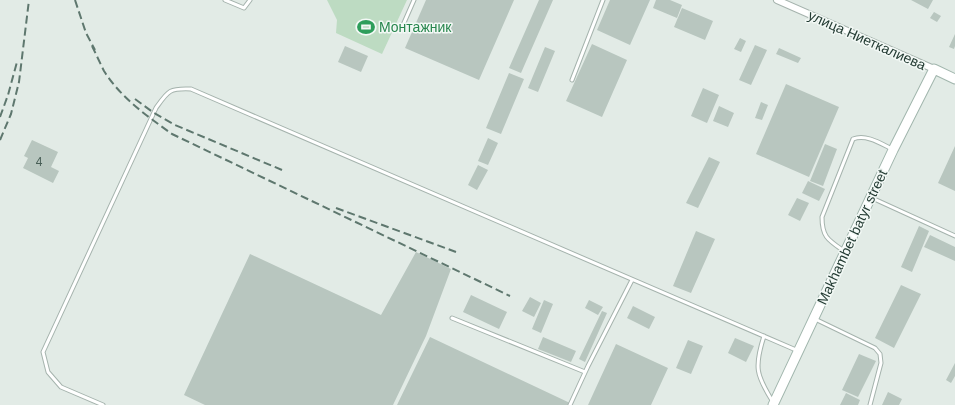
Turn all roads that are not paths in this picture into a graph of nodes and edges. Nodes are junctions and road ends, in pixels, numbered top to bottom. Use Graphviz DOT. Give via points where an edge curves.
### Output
graph roads {
  1 [pos="225,0"];
  2 [pos="250,0"];
  3 [pos="414,0"];
  4 [pos="603,0"];
  5 [pos="777,0"];
  6 [pos="403,24"];
  7 [pos="934,69"];
  8 [pos="955,79"];
  9 [pos="572,80"];
  10 [pos="893,150"];
  11 [pos="872,198"];
  12 [pos="955,236"];
  13 [pos="845,252"];
  14 [pos="632,280"];
  15 [pos="452,318"];
  16 [pos="814,319"];
  17 [pos="764,336"];
  18 [pos="798,351"];
  19 [pos="585,372"];
  20 [pos="773,404"];
  21 [pos="104,405"];
  22 [pos="570,405"];
  23 [pos="870,405"];
  1 -- 2 [label="lane" via="244,8"];
  3 -- 6 [label="lane"];
  4 -- 9 [label="lane"];
  5 -- 7 [label="street, улица Ниеткалиева"];
  7 -- 8 [label="street"];
  7 -- 10 [label="street, Makhambet batyr street"];
  10 -- 11 [label="street, Makhambet batyr street"];
  10 -- 13 [label="lane" via="859,136 852,139 822,217 822,230 828,241"];
  11 -- 12 [label="lane"];
  11 -- 13 [label="street, Makhambet batyr street"];
  13 -- 16 [label="street, Makhambet batyr street"];
  14 -- 17 [label="lane"];
  14 -- 19 [label="lane"];
  14 -- 21 [label="lane" via="191,89 178,89 167,92 156,108 43,352 48,372 61,387"];
  15 -- 19 [label="lane"];
  16 -- 18 [label="street, Makhambet batyr street"];
  16 -- 23 [label="lane" via="875,348 880,354 881,363"];
  17 -- 18 [label="lane"];
  17 -- 20 [label="lane" via="758,369 762,384"];
  18 -- 20 [label="street, Makhambet batyr street"];
  19 -- 22 [label="lane"];
}
